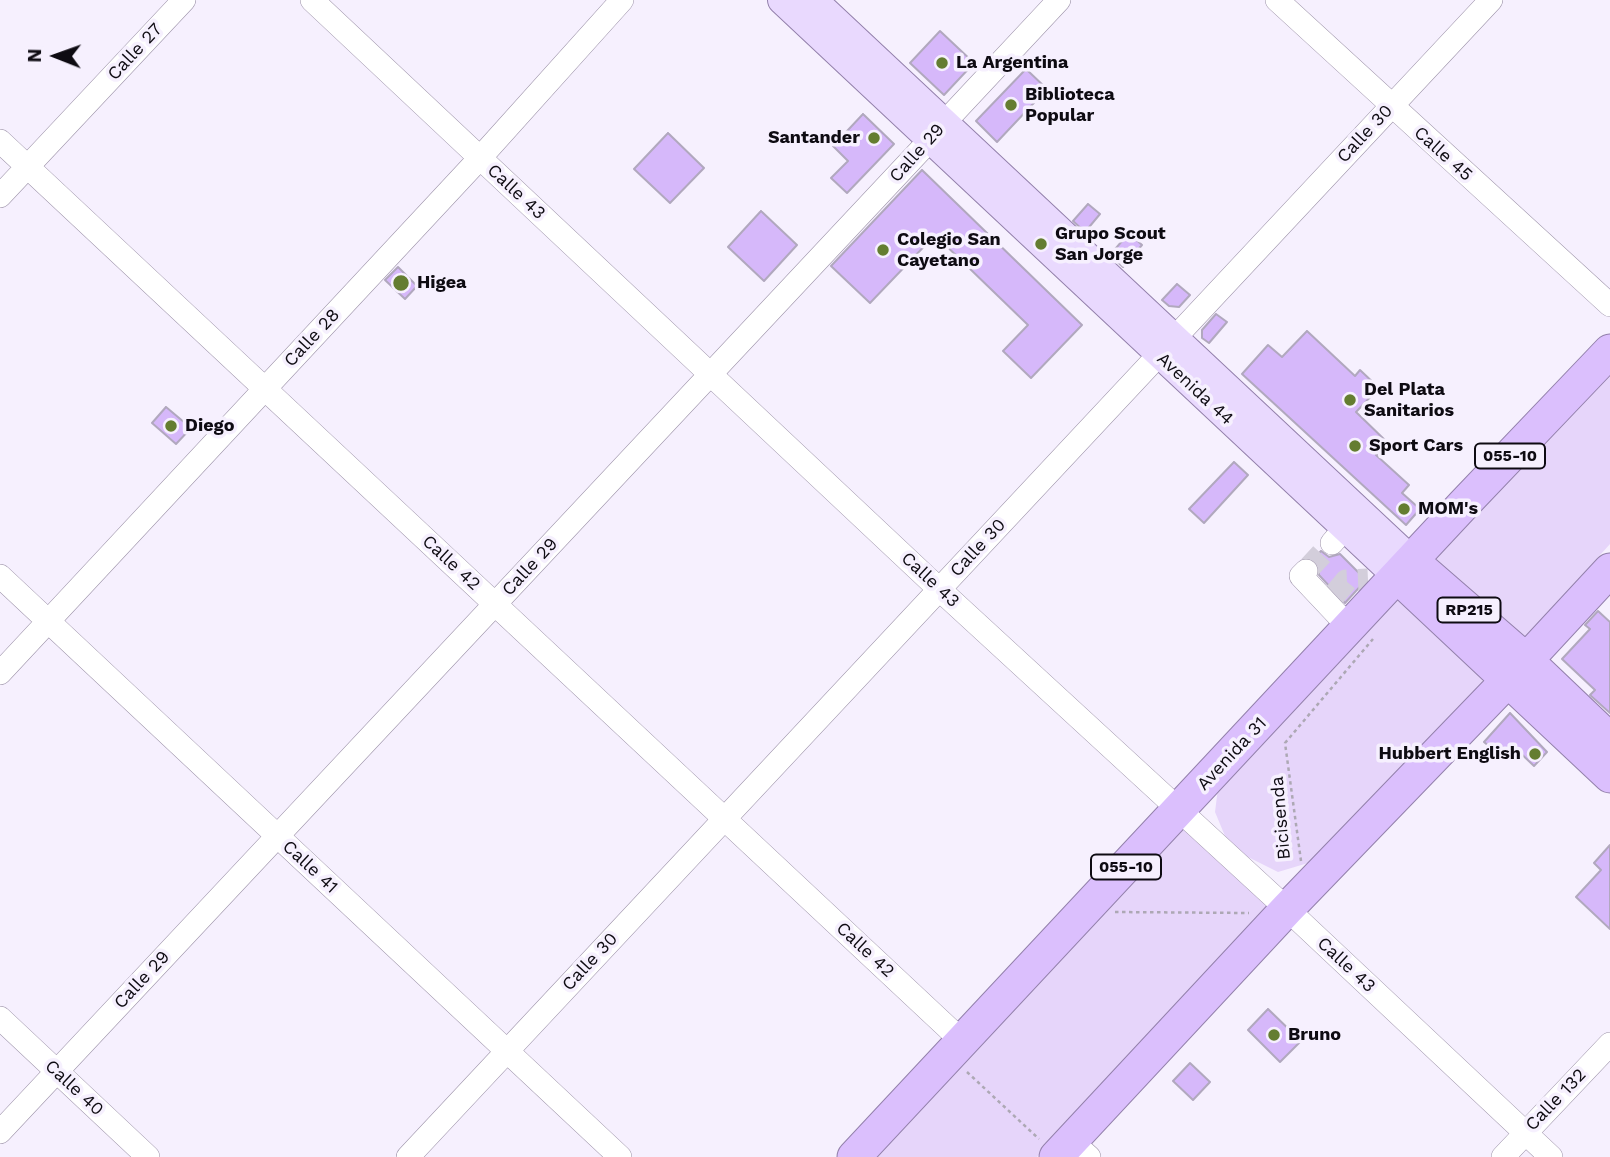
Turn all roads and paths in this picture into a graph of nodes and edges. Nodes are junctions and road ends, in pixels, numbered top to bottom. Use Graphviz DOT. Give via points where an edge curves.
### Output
graph roads {
  1 [pos="184,0"];
  2 [pos="312,0"];
  3 [pos="622,0"];
  4 [pos="782,0"];
  5 [pos="813,0"];
  6 [pos="1059,0"];
  7 [pos="1278,0"];
  8 [pos="1491,0"];
  9 [pos="1391,106"];
  10 [pos="937,131"];
  11 [pos="0,141"];
  12 [pos="480,158"];
  13 [pos="27,167"];
  14 [pos="0,196"];
  15 [pos="1610,305"];
  16 [pos="1167,346"];
  17 [pos="1610,351"];
  18 [pos="711,374"];
  19 [pos="265,389"];
  20 [pos="1610,570"];
  21 [pos="1306,571"];
  22 [pos="1392,573"];
  23 [pos="0,576"];
  24 [pos="939,589"];
  25 [pos="495,604"];
  26 [pos="48,621"];
  27 [pos="1365,630"];
  28 [pos="1517,670"];
  29 [pos="0,673"];
  30 [pos="1610,740"];
  31 [pos="1610,776"];
  32 [pos="1178,812"];
  33 [pos="724,819"];
  34 [pos="278,836"];
  35 [pos="1301,863"];
  36 [pos="1279,902"];
  37 [pos="1114,912"];
  38 [pos="0,1018"];
  39 [pos="1610,1044"];
  40 [pos="956,1049"];
  41 [pos="507,1051"];
  42 [pos="57,1072"];
  43 [pos="0,1132"];
  44 [pos="1525,1133"];
  45 [pos="1068,1152"];
  46 [pos="148,1157"];
  47 [pos="408,1157"];
  48 [pos="620,1157"];
  49 [pos="854,1157"];
  50 [pos="1503,1157"];
  51 [pos="1551,1157"];
  1 -- 13 [label="street, Calle 27"];
  2 -- 12 [label="street, Calle 43"];
  3 -- 12 [label="street, Calle 28"];
  4 -- 10 [label="main road, Avenida 44"];
  5 -- 10 [label="main road, Avenida 44"];
  6 -- 10 [label="street, Calle 29"];
  7 -- 9 [label="street, Calle 45"];
  8 -- 9 [label="street, Calle 30"];
  9 -- 15 [label="street, Calle 45"];
  9 -- 16 [label="street, Calle 30"];
  10 -- 16 [label="main road, Avenida 44"];
  10 -- 18 [label="street, Calle 29"];
  11 -- 13 [label="street, Calle 42"];
  12 -- 18 [label="street, Calle 43"];
  12 -- 19 [label="street, Calle 28"];
  13 -- 14 [label="street, Calle 27"];
  13 -- 19 [label="street, Calle 42"];
  16 -- 22 [label="main road, Avenida 44"];
  16 -- 22 [label="main road, Avenida 44" via="1338,536"];
  16 -- 24 [label="street, Calle 30"];
  17 -- 22 [label="highway, Avenida 31 / 055-10"];
  18 -- 24 [label="street, Calle 43"];
  18 -- 25 [label="street, Calle 29"];
  19 -- 25 [label="street, Calle 42"];
  19 -- 26 [label="street, Calle 28"];
  20 -- 28 [label="highway"];
  21 -- 27 [label="street" via="1301,576"];
  22 -- 27 [label="highway, Avenida 31 / 055-10"];
  22 -- 28 [label="highway, Avenida 44 / RP215"];
  23 -- 26 [label="street, Calle 41"];
  24 -- 32 [label="street, Calle 43"];
  24 -- 33 [label="street, Calle 30"];
  25 -- 33 [label="street, Calle 42"];
  25 -- 34 [label="street, Calle 29"];
  26 -- 29 [label="street, Calle 28"];
  26 -- 34 [label="street, Calle 41"];
  27 -- 32 [label="highway, Avenida 31 / 055-10"];
  27 -- 35 [label="path, Bicisenda" via="1285,743"];
  28 -- 30 [label="highway, Avenida 44 / RP215"];
  28 -- 31 [label="highway, Avenida 44 / RP215"];
  28 -- 36 [label="highway"];
  32 -- 36 [label="street, Calle 43"];
  32 -- 40 [label="highway, Avenida 31 / 055-10"];
  33 -- 40 [label="street, Calle 42"];
  33 -- 41 [label="street, Calle 30"];
  34 -- 41 [label="street, Calle 41"];
  34 -- 42 [label="street, Calle 29"];
  36 -- 37 [label="path" via="1257,913"];
  36 -- 44 [label="street, Calle 43"];
  36 -- 45 [label="highway"];
  38 -- 42 [label="street, Calle 40"];
  39 -- 44 [label="street, Calle 132"];
  40 -- 45 [label="path"];
  40 -- 49 [label="highway, Avenida 31 / 055-10"];
  41 -- 47 [label="street, Calle 30"];
  41 -- 48 [label="street, Calle 41"];
  42 -- 43 [label="street, Calle 29"];
  42 -- 46 [label="street, Calle 40"];
  44 -- 50 [label="street, Calle 132"];
  44 -- 51 [label="street, Calle 43"];
}
